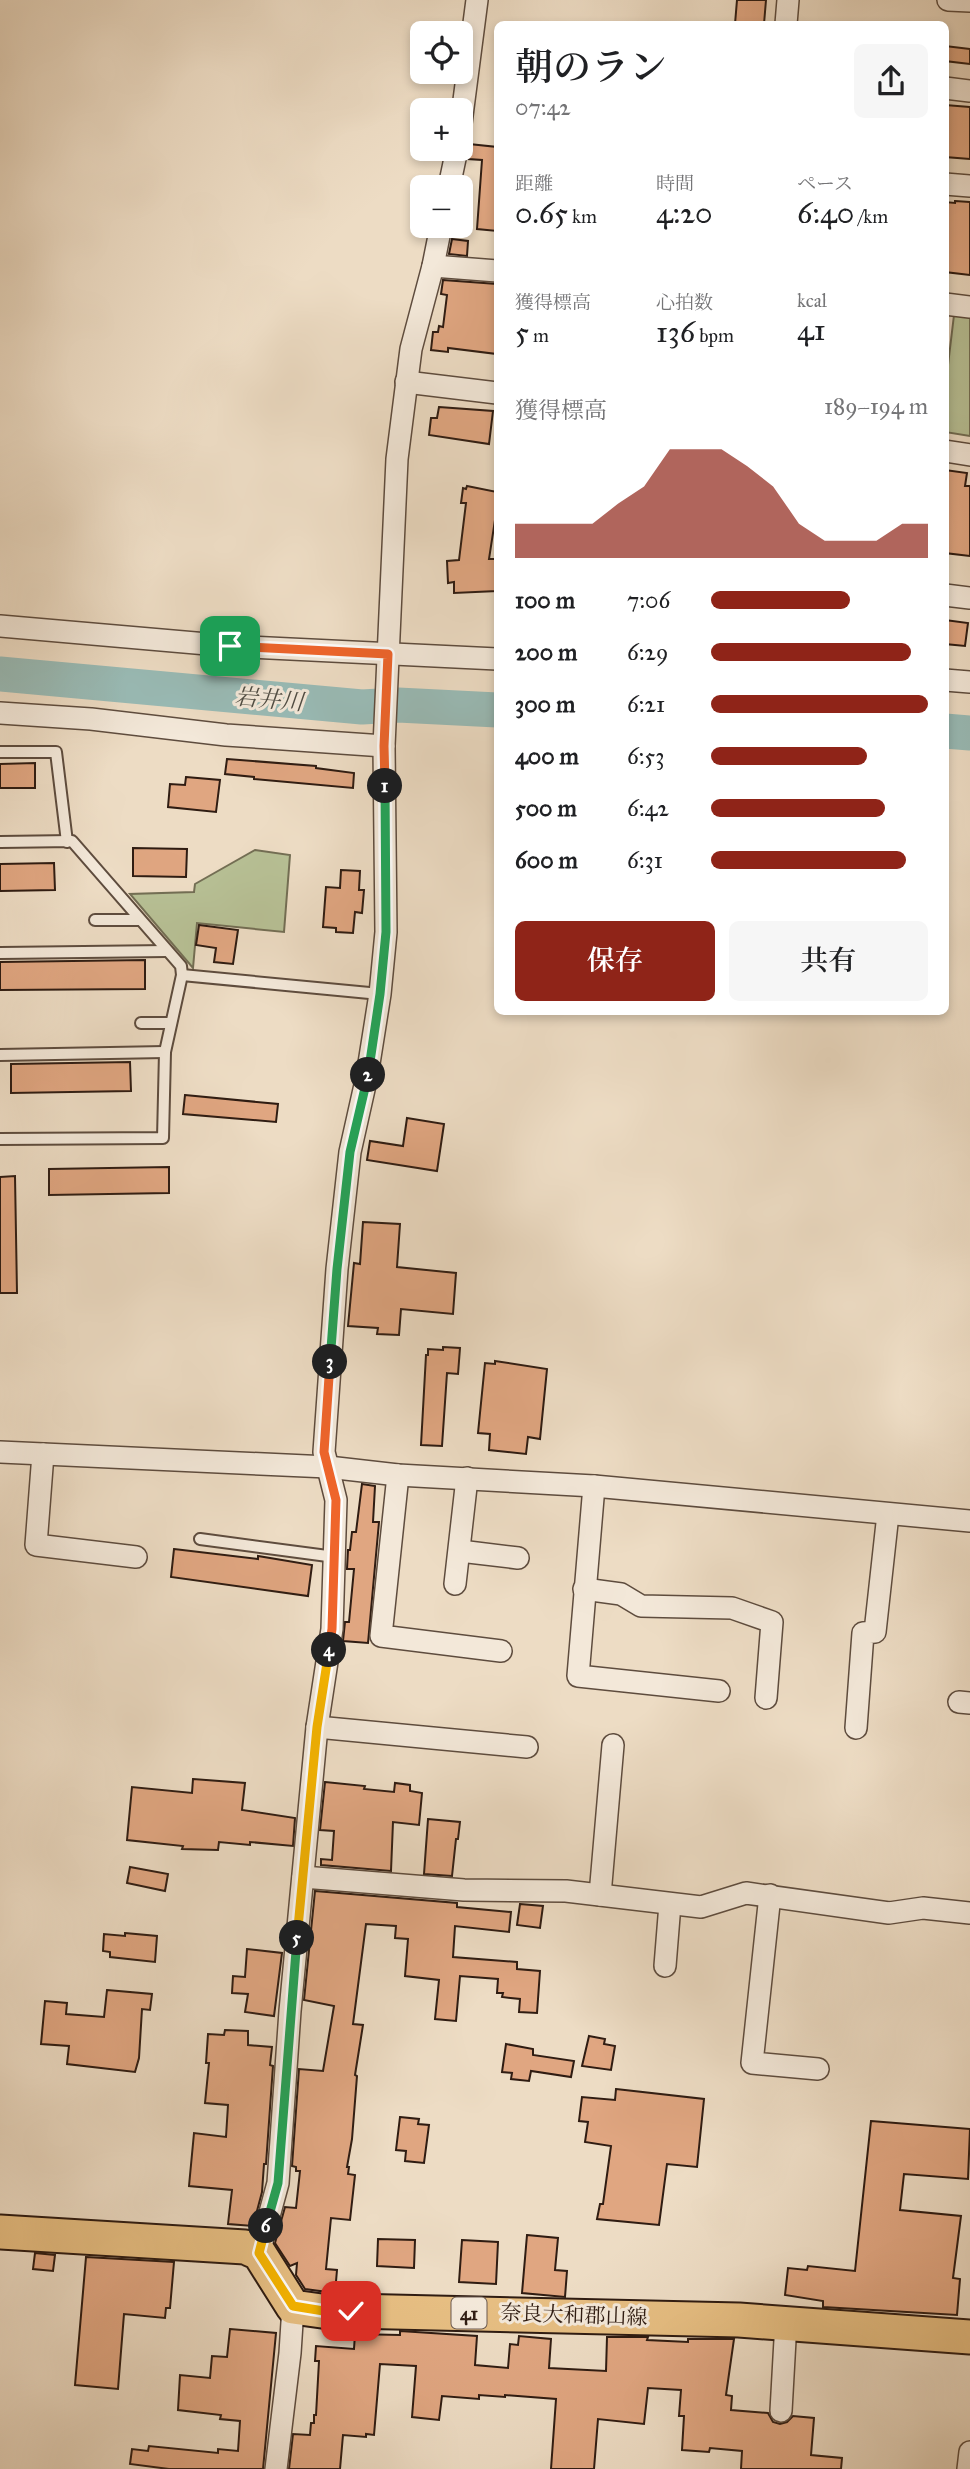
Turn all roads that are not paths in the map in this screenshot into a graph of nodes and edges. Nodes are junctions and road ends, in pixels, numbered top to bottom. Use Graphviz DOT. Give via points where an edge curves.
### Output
graph roads {
  1 [pos="477,0"];
  2 [pos="788,0"];
  3 [pos="948,0"];
  4 [pos="970,1"];
  5 [pos="786,21"];
  6 [pos="949,88"];
  7 [pos="970,91"];
  8 [pos="464,98"];
  9 [pos="949,184"];
  10 [pos="970,186"];
  11 [pos="439,238"];
  12 [pos="433,266"];
  13 [pos="494,271"];
  14 [pos="949,304"];
  15 [pos="970,307"];
  16 [pos="406,382"];
  17 [pos="494,393"];
  18 [pos="949,452"];
  19 [pos="970,455"];
  20 [pos="949,595"];
  21 [pos="970,598"];
  22 [pos="0,626"];
  23 [pos="494,659"];
  24 [pos="387,661"];
  25 [pos="949,681"];
  26 [pos="970,682"];
  27 [pos="0,713"];
  28 [pos="384,740"];
  29 [pos="0,752"];
  30 [pos="0,842"];
  31 [pos="67,842"];
  32 [pos="95,920"];
  33 [pos="140,920"];
  34 [pos="167,951"];
  35 [pos="0,953"];
  36 [pos="182,975"];
  37 [pos="380,994"];
  38 [pos="141,1023"];
  39 [pos="172,1023"];
  40 [pos="165,1052"];
  41 [pos="0,1055"];
  42 [pos="0,1139"];
  43 [pos="0,1452"];
  44 [pos="43,1454"];
  45 [pos="328,1467"];
  46 [pos="398,1475"];
  47 [pos="467,1478"];
  48 [pos="594,1486"];
  49 [pos="888,1514"];
  50 [pos="970,1521"];
  51 [pos="200,1539"];
  52 [pos="460,1551"];
  53 [pos="136,1557"];
  54 [pos="335,1557"];
  55 [pos="518,1558"];
  56 [pos="455,1584"];
  57 [pos="584,1589"];
  58 [pos="501,1651"];
  59 [pos="719,1691"];
  60 [pos="766,1698"];
  61 [pos="317,1727"];
  62 [pos="856,1728"];
  63 [pos="613,1745"];
  64 [pos="527,1747"];
  65 [pos="303,1877"];
  66 [pos="600,1895"];
  67 [pos="770,1895"];
  68 [pos="670,1904"];
  69 [pos="970,1913"];
  70 [pos="666,1966"];
  71 [pos="818,2069"];
  72 [pos="0,2232"];
  73 [pos="259,2253"];
  74 [pos="293,2306"];
  75 [pos="786,2322"];
  76 [pos="970,2337"];
  77 [pos="781,2411"];
  78 [pos="970,2452"];
  79 [pos="276,2469"];
  80 [pos="968,2469"];
  1 -- 8 [label="street"];
  2 -- 5 [label="street"];
  3 -- 4 [label="street"];
  6 -- 7 [label="street"];
  9 -- 10 [label="street"];
  11 -- 12 [label="street"];
  12 -- 13 [label="street"];
  12 -- 16 [label="street"];
  14 -- 15 [label="street"];
  16 -- 17 [label="street"];
  16 -- 24 [label="street" via="397,458"];
  18 -- 19 [label="street"];
  20 -- 21 [label="street"];
  22 -- 24 [label="street"];
  23 -- 24 [label="street"];
  24 -- 28 [label="street"];
  25 -- 26 [label="street"];
  27 -- 28 [label="street" via="226,735"];
  28 -- 37 [label="street" via="386,932"];
  29 -- 31 [label="lane" via="56,752"];
  30 -- 31 [label="lane"];
  31 -- 33 [label="lane" via="72,841"];
  32 -- 33 [label="lane"];
  33 -- 34 [label="lane"];
  34 -- 35 [label="lane"];
  34 -- 36 [label="lane"];
  36 -- 37 [label="lane"];
  36 -- 39 [label="lane"];
  37 -- 45 [label="street" via="350,1152 337,1269 324,1452"];
  38 -- 39 [label="lane"];
  39 -- 40 [label="lane"];
  40 -- 41 [label="lane"];
  40 -- 42 [label="lane" via="163,1138"];
  43 -- 44 [label="street"];
  44 -- 45 [label="street"];
  44 -- 53 [label="street" via="36,1545"];
  45 -- 46 [label="street"];
  45 -- 54 [label="street" via="336,1500"];
  46 -- 47 [label="street"];
  46 -- 58 [label="street" via="381,1636"];
  47 -- 48 [label="street"];
  47 -- 52 [label="street"];
  48 -- 49 [label="street"];
  48 -- 57 [label="street"];
  49 -- 50 [label="street"];
  49 -- 62 [label="street" via="875,1632 863,1633"];
  51 -- 54 [label="lane"];
  52 -- 55 [label="street"];
  52 -- 56 [label="street"];
  54 -- 61 [label="street" via="332,1629"];
  57 -- 59 [label="street" via="578,1676"];
  57 -- 60 [label="street" via="621,1594 641,1606 732,1608 772,1622"];
  61 -- 64 [label="street"];
  61 -- 65 [label="street"];
  63 -- 66 [label="street"];
  65 -- 66 [label="street"];
  65 -- 73 [label="street" via="278,2183"];
  66 -- 68 [label="street"];
  67 -- 68 [label="street" via="746,1893 701,1907"];
  67 -- 69 [label="street" via="889,1913 923,1909"];
  67 -- 71 [label="street" via="752,2063"];
  68 -- 70 [label="street"];
  72 -- 73 [label="main road" via="211,2244"];
  73 -- 74 [label="main road"];
  74 -- 75 [label="main road, 奈良大和郡山線 / 41" via="336,2313"];
  74 -- 79 [label="street"];
  75 -- 76 [label="main road, 奈良大和郡山線 / 41"];
  75 -- 77 [label="street"];
  78 -- 80 [label="street"];
}
